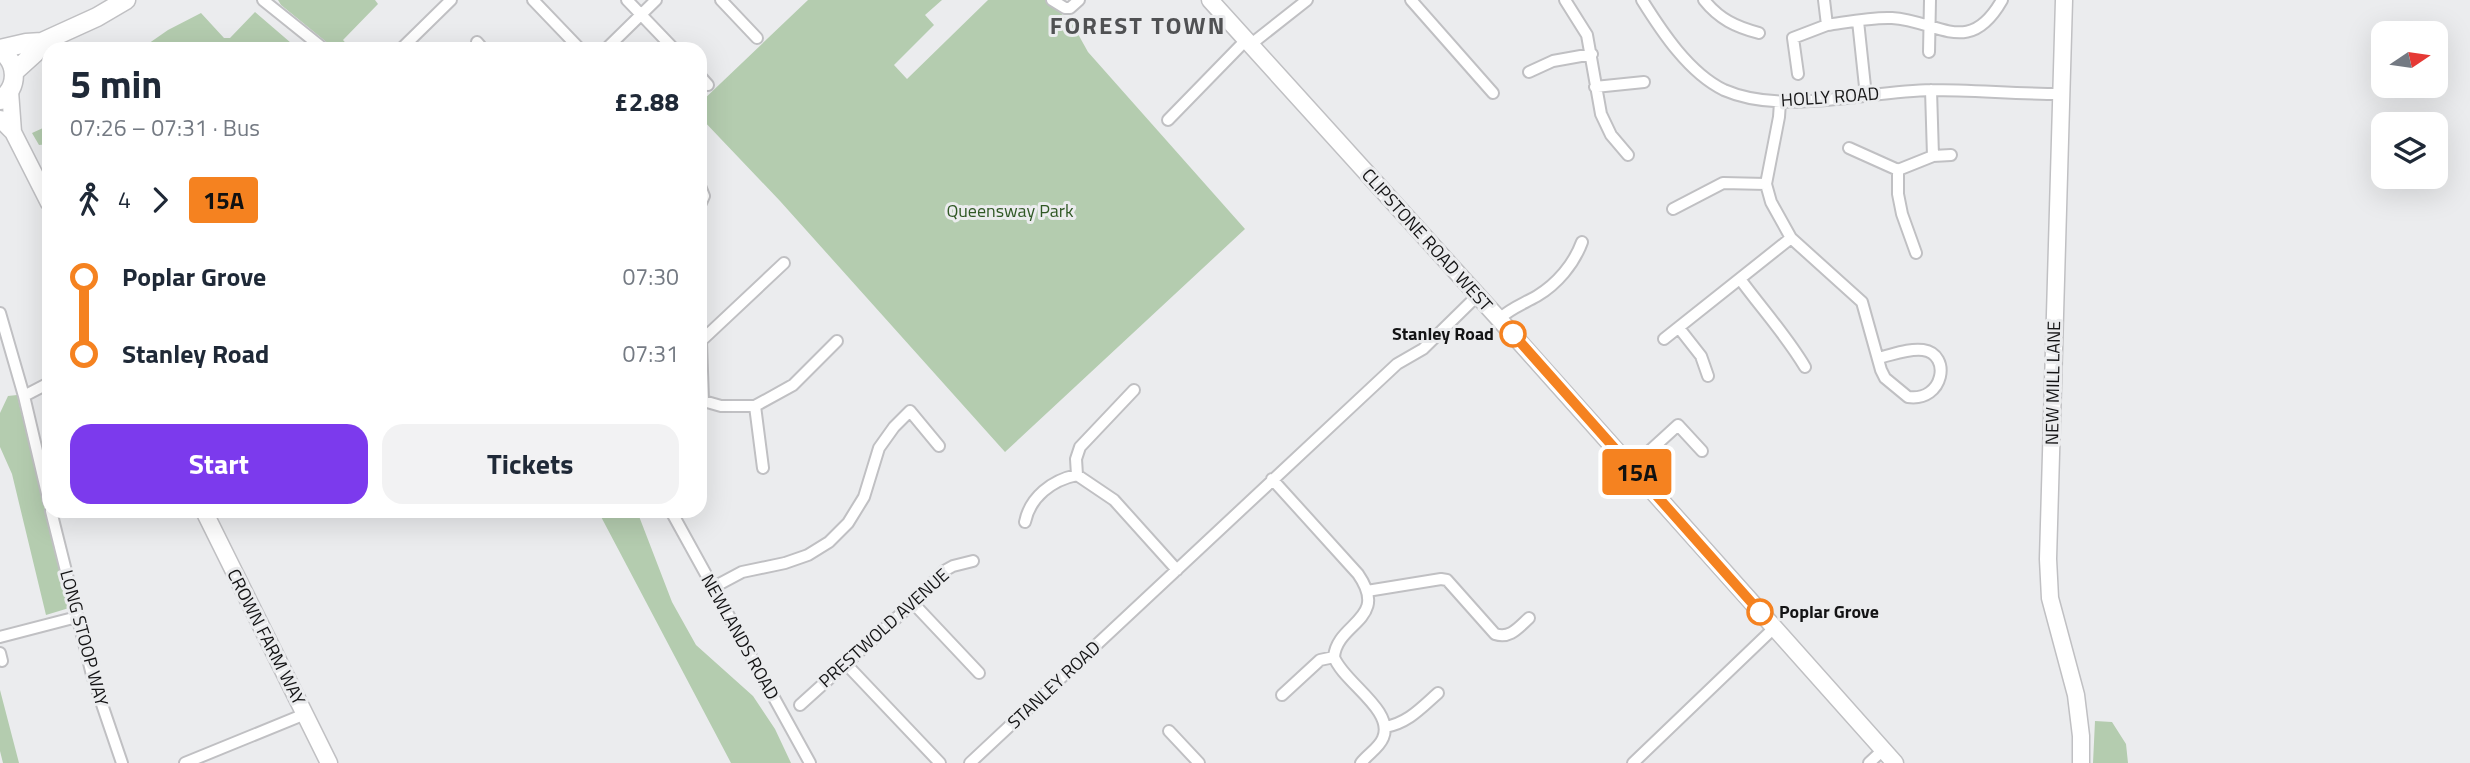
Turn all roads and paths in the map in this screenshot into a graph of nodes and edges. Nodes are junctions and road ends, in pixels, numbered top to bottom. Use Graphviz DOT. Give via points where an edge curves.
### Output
graph roads {
  1 [pos="126,0"];
  2 [pos="262,0"];
  3 [pos="533,0"];
  4 [pos="627,0"];
  5 [pos="656,0"];
  6 [pos="721,0"];
  7 [pos="1052,0"];
  8 [pos="1079,0"];
  9 [pos="1210,0"];
  10 [pos="1307,0"];
  11 [pos="1411,0"];
  12 [pos="1565,0"];
  13 [pos="1642,0"];
  14 [pos="1704,0"];
  15 [pos="1824,0"];
  16 [pos="1930,0"];
  17 [pos="2002,0"];
  18 [pos="2064,0"];
  19 [pos="444,2"];
  20 [pos="641,14"];
  21 [pos="1858,21"];
  22 [pos="1827,25"];
  23 [pos="1928,25"];
  24 [pos="1759,33"];
  25 [pos="757,38"];
  26 [pos="42,42"];
  27 [pos="315,42"];
  28 [pos="407,42"];
  29 [pos="573,42"];
  30 [pos="613,42"];
  31 [pos="667,42"];
  32 [pos="1248,42"];
  33 [pos="0,50"];
  34 [pos="1928,52"];
  35 [pos="1591,54"];
  36 [pos="14,72"];
  37 [pos="1529,72"];
  38 [pos="1798,74"];
  39 [pos="1644,82"];
  40 [pos="1595,87"];
  41 [pos="1931,90"];
  42 [pos="1493,93"];
  43 [pos="2060,94"];
  44 [pos="5,96"];
  45 [pos="1866,96"];
  46 [pos="1780,102"];
  47 [pos="0,119"];
  48 [pos="1168,120"];
  49 [pos="13,132"];
  50 [pos="1849,148"];
  51 [pos="1628,155"];
  52 [pos="1951,155"];
  53 [pos="1933,156"];
  54 [pos="1898,170"];
  55 [pos="1766,184"];
  56 [pos="42,189"];
  57 [pos="1673,209"];
  58 [pos="1791,238"];
  59 [pos="1582,242"];
  60 [pos="1916,253"];
  61 [pos="784,263"];
  62 [pos="1740,279"];
  63 [pos="1478,295"];
  64 [pos="0,313"];
  65 [pos="1499,318"];
  66 [pos="1679,328"];
  67 [pos="707,334"];
  68 [pos="1664,339"];
  69 [pos="837,341"];
  70 [pos="1878,358"];
  71 [pos="1805,367"];
  72 [pos="1708,376"];
  73 [pos="42,387"];
  74 [pos="1134,390"];
  75 [pos="24,396"];
  76 [pos="707,402"];
  77 [pos="755,406"];
  78 [pos="939,446"];
  79 [pos="1702,451"];
  80 [pos="1632,467"];
  81 [pos="763,468"];
  82 [pos="42,472"];
  83 [pos="1077,475"];
  84 [pos="1272,480"];
  85 [pos="53,518"];
  86 [pos="207,518"];
  87 [pos="675,518"];
  88 [pos="1025,522"];
  89 [pos="973,561"];
  90 [pos="1177,570"];
  91 [pos="712,588"];
  92 [pos="1367,591"];
  93 [pos="913,603"];
  94 [pos="76,617"];
  95 [pos="1529,618"];
  96 [pos="1774,628"];
  97 [pos="0,637"];
  98 [pos="1335,657"];
  99 [pos="846,664"];
  100 [pos="979,673"];
  101 [pos="1438,693"];
  102 [pos="1282,695"];
  103 [pos="800,705"];
  104 [pos="304,714"];
  105 [pos="1385,727"];
  106 [pos="1169,731"];
  107 [pos="1883,750"];
  108 [pos="122,763"];
  109 [pos="184,763"];
  110 [pos="329,763"];
  111 [pos="810,763"];
  112 [pos="940,763"];
  113 [pos="970,763"];
  114 [pos="1199,763"];
  115 [pos="1362,763"];
  116 [pos="1633,763"];
  117 [pos="1869,763"];
  118 [pos="1895,763"];
  119 [pos="2081,763"];
  1 -- 26 [label="main road"];
  2 -- 27 [label="street"];
  3 -- 29 [label="street"];
  4 -- 20 [label="street"];
  5 -- 20 [label="street"];
  6 -- 25 [label="street"];
  7 -- 8 [label="street" via="1065,8"];
  9 -- 32 [label="street, CLIPSTONE ROAD WEST"];
  10 -- 32 [label="street"];
  11 -- 42 [label="street"];
  12 -- 35 [label="street" via="1587,35"];
  13 -- 46 [label="street, HOLLY ROAD" via="1700,74 1748,98"];
  14 -- 24 [label="street" via="1723,19"];
  15 -- 22 [label="street"];
  16 -- 23 [label="street"];
  17 -- 23 [label="street" via="1994,15 1974,29 1955,34"];
  18 -- 43 [label="street, NEW MILL LANE"];
  19 -- 28 [label="street"];
  20 -- 30 [label="street"];
  20 -- 31 [label="street"];
  21 -- 22 [label="street"];
  21 -- 23 [label="street" via="1892,18"];
  21 -- 45 [label="street"];
  22 -- 38 [label="street" via="1793,38"];
  23 -- 34 [label="street"];
  26 -- 33 [label="main road"];
  26 -- 36 [label="main road"];
  32 -- 48 [label="street"];
  32 -- 63 [label="street, CLIPSTONE ROAD WEST"];
  33 -- 36 [label="main road" via="10,59"];
  35 -- 37 [label="street" via="1553,61"];
  35 -- 40 [label="street"];
  36 -- 44 [label="main road"];
  39 -- 40 [label="street"];
  40 -- 51 [label="street" via="1606,125"];
  41 -- 43 [label="street, HOLLY ROAD"];
  41 -- 45 [label="street, HOLLY ROAD"];
  41 -- 53 [label="street"];
  43 -- 119 [label="street, NEW MILL LANE" via="2048,559 2050,598 2076,695"];
  44 -- 49 [label="street"];
  45 -- 46 [label="street, HOLLY ROAD"];
  46 -- 55 [label="street"];
  47 -- 49 [label="street"];
  49 -- 56 [label="street"];
  50 -- 54 [label="street"];
  52 -- 53 [label="street"];
  53 -- 54 [label="street"];
  54 -- 60 [label="street" via="1902,214"];
  55 -- 57 [label="street" via="1723,183"];
  55 -- 58 [label="street"];
  58 -- 62 [label="street"];
  58 -- 70 [label="street" via="1862,302"];
  59 -- 65 [label="street" via="1574,262 1544,291"];
  61 -- 67 [label="street"];
  62 -- 66 [label="street"];
  62 -- 71 [label="street" via="1786,335"];
  63 -- 65 [label="street, CLIPSTONE ROAD WEST"];
  63 -- 84 [label="street, STANLEY ROAD"];
  64 -- 75 [label="street"];
  65 -- 80 [label="street, CLIPSTONE ROAD WEST"];
  66 -- 68 [label="street"];
  66 -- 72 [label="street" via="1701,356"];
  69 -- 77 [label="street" via="793,385"];
  70 -- 70 [label="street" via="1885,378 1908,397 1933,392 1941,364 1936,355 1916,349"];
  73 -- 75 [label="street"];
  74 -- 83 [label="street" via="1080,447"];
  75 -- 82 [label="street"];
  76 -- 77 [label="street"];
  77 -- 81 [label="street"];
  78 -- 91 [label="street" via="910,411 878,448 864,497 829,542 808,555 742,572"];
  79 -- 80 [label="street" via="1678,425"];
  80 -- 96 [label="street, CLIPSTONE ROAD WEST"];
  83 -- 88 [label="street" via="1042,492 1027,510"];
  83 -- 90 [label="street" via="1114,500"];
  84 -- 90 [label="street, STANLEY ROAD"];
  84 -- 92 [label="street" via="1358,574"];
  85 -- 94 [label="street, LONG STOOP WAY"];
  86 -- 104 [label="street, CROWN FARM WAY"];
  87 -- 91 [label="street, NEWLANDS ROAD"];
  89 -- 93 [label="street, PRESTWOLD AVENUE" via="947,570"];
  90 -- 113 [label="street, STANLEY ROAD"];
  91 -- 111 [label="street, NEWLANDS ROAD"];
  92 -- 95 [label="street" via="1441,579 1453,584 1494,634 1509,635"];
  92 -- 98 [label="street" via="1366,613 1338,642"];
  93 -- 99 [label="street, PRESTWOLD AVENUE"];
  93 -- 100 [label="street"];
  94 -- 97 [label="street"];
  94 -- 108 [label="street, LONG STOOP WAY"];
  96 -- 107 [label="street, CLIPSTONE ROAD WEST"];
  96 -- 116 [label="street"];
  98 -- 102 [label="street" via="1320,660"];
  98 -- 105 [label="street" via="1379,712"];
  99 -- 103 [label="street, PRESTWOLD AVENUE"];
  99 -- 112 [label="street"];
  101 -- 105 [label="street" via="1409,719"];
  104 -- 109 [label="street"];
  104 -- 110 [label="street, CROWN FARM WAY"];
  105 -- 115 [label="street" via="1381,742"];
  106 -- 114 [label="street"];
  107 -- 117 [label="street"];
  107 -- 118 [label="street, CLIPSTONE ROAD WEST"];
}
